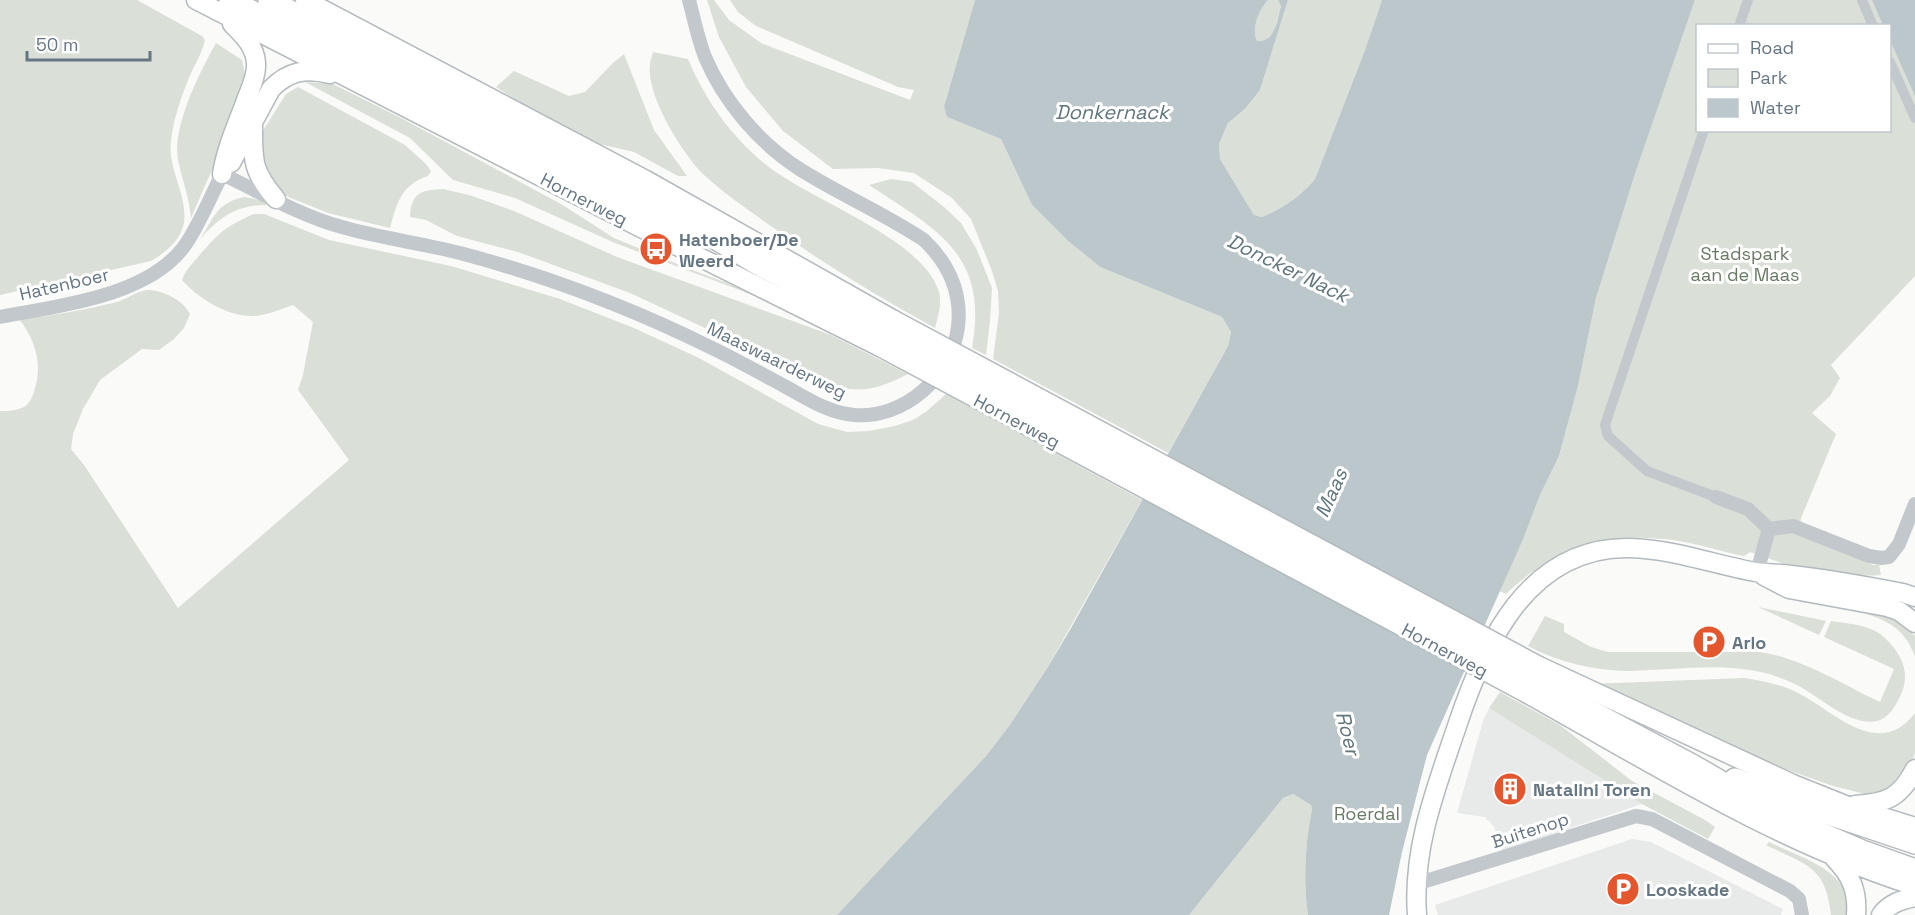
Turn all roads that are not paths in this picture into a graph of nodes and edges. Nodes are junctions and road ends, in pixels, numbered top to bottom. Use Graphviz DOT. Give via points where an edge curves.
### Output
graph roads {
  1 [pos="196,0"];
  2 [pos="269,0"];
  3 [pos="305,0"];
  4 [pos="327,0"];
  5 [pos="689,0"];
  6 [pos="1748,0"];
  7 [pos="1862,0"];
  8 [pos="222,5"];
  9 [pos="344,20"];
  10 [pos="1740,24"];
  11 [pos="1872,24"];
  12 [pos="1891,64"];
  13 [pos="346,78"];
  14 [pos="1915,118"];
  15 [pos="253,124"];
  16 [pos="1703,132"];
  17 [pos="222,174"];
  18 [pos="276,199"];
  19 [pos="756,263"];
  20 [pos="0,317"];
  21 [pos="888,333"];
  22 [pos="1716,497"];
  23 [pos="1915,504"];
  24 [pos="1769,529"];
  25 [pos="1757,572"];
  26 [pos="1915,597"];
  27 [pos="1915,623"];
  28 [pos="1532,680"];
  29 [pos="1695,766"];
  30 [pos="1915,769"];
  31 [pos="1848,806"];
  32 [pos="1914,837"];
  33 [pos="1831,855"];
  34 [pos="1907,867"];
  35 [pos="1416,884"];
  36 [pos="1915,886"];
  37 [pos="1915,897"];
  38 [pos="1418,915"];
  39 [pos="1802,915"];
  40 [pos="1856,915"];
  41 [pos="1881,915"];
  1 -- 8 [label="main road, Hornerweg"];
  2 -- 19 [label="main road, Hornerweg" via="650,199"];
  3 -- 9 [label="main road, Hornerweg"];
  4 -- 9 [label="main road"];
  5 -- 18 [label="street, Maaswaarderweg" via="705,58 754,131 802,171 924,240 949,271 959,303 952,350 933,381 904,405 867,415 832,410 673,328 593,295 457,252 341,227"];
  6 -- 10 [label="street"];
  7 -- 11 [label="street"];
  8 -- 13 [label="main road, Hornerweg"];
  8 -- 17 [label="main road" via="253,50 256,63"];
  8 -- 19 [label="main road, Hornerweg" via="640,212"];
  9 -- 21 [label="main road, Hornerweg" via="646,180"];
  12 -- 14 [label="street"];
  13 -- 15 [label="main road" via="308,70 285,76 271,89"];
  13 -- 21 [label="main road, Hornerweg" via="641,228"];
  15 -- 17 [label="main road"];
  15 -- 18 [label="main road" via="256,170"];
  16 -- 22 [label="street" via="1605,425 1608,436 1647,471"];
  17 -- 18 [label="street, Maaswaarderweg"];
  17 -- 20 [label="street, Hatenboer" via="183,248 167,264 126,288 88,300"];
  19 -- 21 [label="main road, Hornerweg"];
  21 -- 28 [label="main road, Hornerweg, bridge"];
  22 -- 24 [label="street" via="1748,509"];
  23 -- 24 [label="street" via="1899,544 1889,557 1869,556 1793,526"];
  24 -- 25 [label="street"];
  25 -- 26 [label="main road" via="1853,584"];
  25 -- 27 [label="main road" via="1789,589 1887,606"];
  25 -- 35 [label="main road" via="1627,548 1581,557 1560,566 1529,588 1504,619 1461,713 1420,842"];
  28 -- 29 [label="main road, Hornerweg"];
  28 -- 31 [label="main road, Hornerweg"];
  28 -- 33 [label="main road, Hornerweg" via="1718,800"];
  29 -- 32 [label="main road, Hornerweg" via="1832,815"];
  29 -- 34 [label="main road, Hornerweg" via="1790,820"];
  30 -- 31 [label="main road" via="1900,793 1892,798"];
  31 -- 32 [label="main road, Hornerweg"];
  33 -- 36 [label="main road, Hornerweg"];
  33 -- 40 [label="main road" via="1851,879"];
  35 -- 38 [label="main road"];
  35 -- 39 [label="street, Buitenop" via="1636,816 1652,819 1790,891 1799,899"];
  37 -- 41 [label="main road" via="1896,902"];
}
